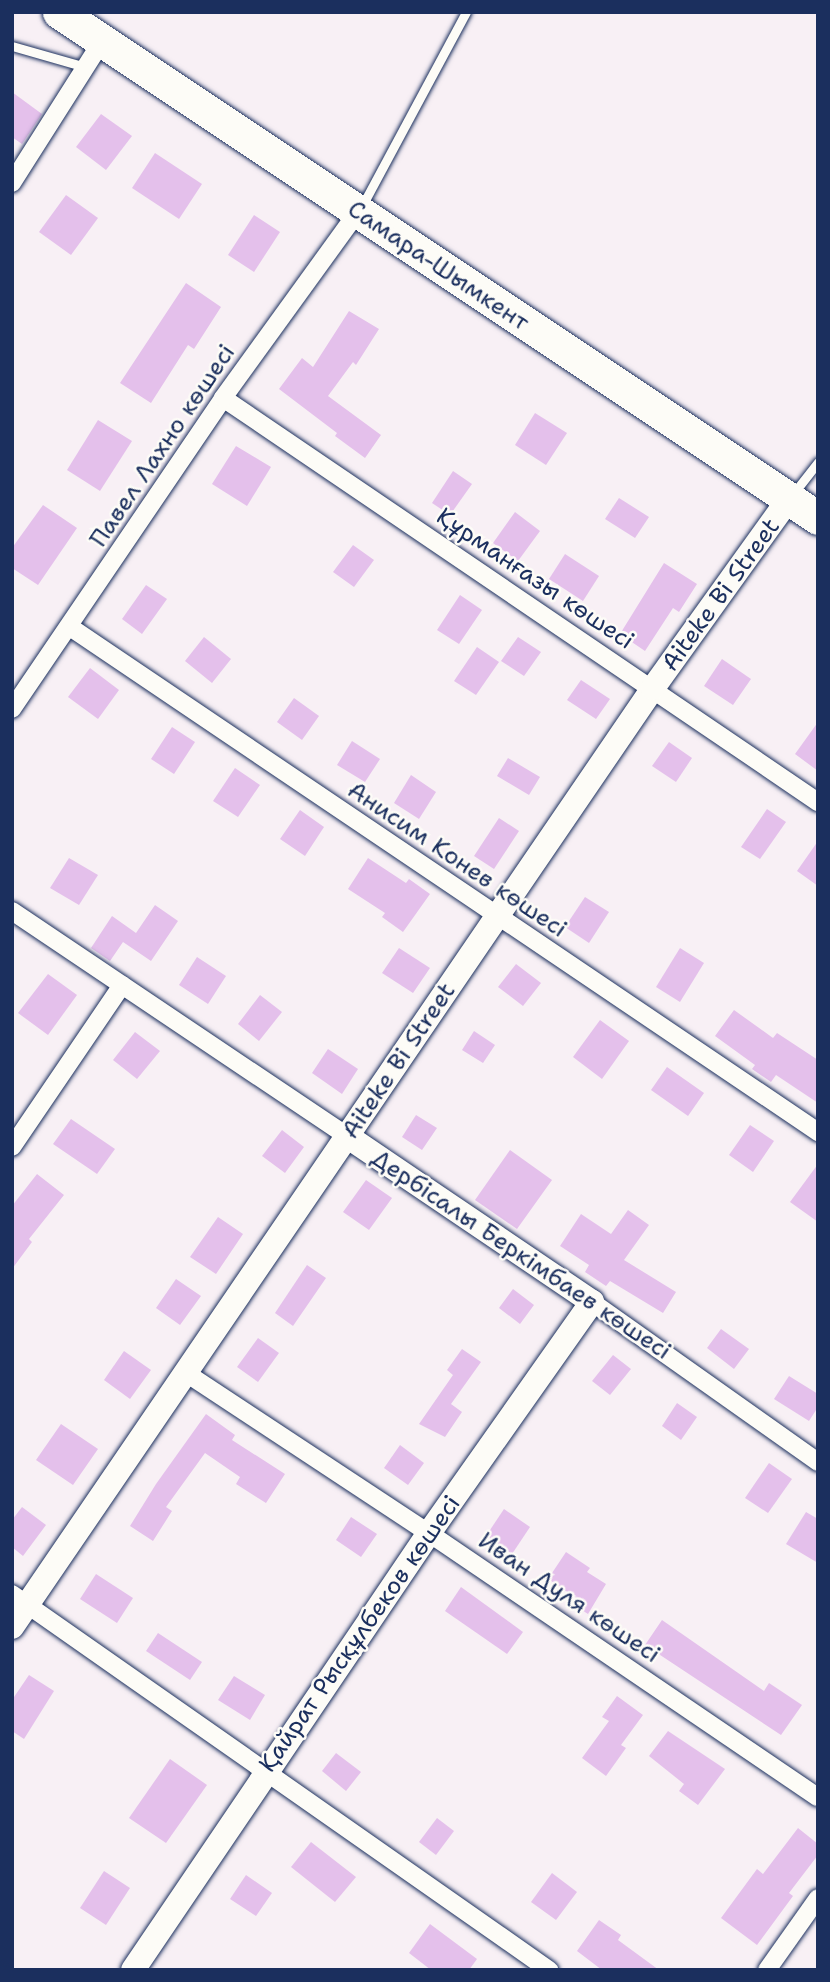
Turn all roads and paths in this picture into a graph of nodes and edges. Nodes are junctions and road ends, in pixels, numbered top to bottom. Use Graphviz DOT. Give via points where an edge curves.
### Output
graph roads {
  1 [pos="59,12"];
  2 [pos="466,12"];
  3 [pos="12,46"];
  4 [pos="93,54"];
  5 [pos="12,183"];
  6 [pos="357,213"];
  7 [pos="223,398"];
  8 [pos="818,462"];
  9 [pos="789,499"];
  10 [pos="818,518"];
  11 [pos="70,626"];
  12 [pos="653,688"];
  13 [pos="12,709"];
  14 [pos="818,802"];
  15 [pos="12,911"];
  16 [pos="497,917"];
  17 [pos="122,985"];
  18 [pos="818,1132"];
  19 [pos="347,1136"];
  20 [pos="12,1147"];
  21 [pos="592,1302"];
  22 [pos="186,1373"];
  23 [pos="818,1462"];
  24 [pos="429,1532"];
  25 [pos="20,1600"];
  26 [pos="12,1626"];
  27 [pos="265,1770"];
  28 [pos="818,1797"];
  29 [pos="818,1898"];
  30 [pos="132,1970"];
  31 [pos="549,1970"];
  32 [pos="767,1970"];
  1 -- 4 [label="highway, Самара-Шымкент"];
  2 -- 6 [label="lane"];
  3 -- 4 [label="lane"];
  4 -- 5 [label="street"];
  4 -- 6 [label="highway, Самара-Шымкент"];
  6 -- 7 [label="street, Павел Лахно көшесі"];
  6 -- 9 [label="highway, Самара-Шымкент"];
  7 -- 11 [label="street, Павел Лахно көшесі"];
  7 -- 12 [label="street, Құрманғазы көшесі"];
  8 -- 9 [label="lane"];
  9 -- 10 [label="highway, Самара-Шымкент"];
  9 -- 12 [label="main road, Aiteke Bi Street"];
  11 -- 13 [label="street, Павел Лахно көшесі"];
  11 -- 16 [label="street, Анисим Конев көшесі"];
  12 -- 14 [label="street, Құрманғазы көшесі"];
  12 -- 16 [label="main road, Aiteke Bi Street"];
  15 -- 17 [label="street, Дербісалы Беркімбаев көшесі"];
  16 -- 18 [label="street, Анисим Конев көшесі"];
  16 -- 19 [label="main road, Aiteke Bi Street"];
  17 -- 19 [label="street, Дербісалы Беркімбаев көшесі"];
  17 -- 20 [label="street"];
  19 -- 21 [label="main road, Дербісалы Беркімбаев көшесі"];
  19 -- 22 [label="main road, Aiteke Bi Street"];
  21 -- 23 [label="street, Дербісалы Беркімбаев көшесі"];
  21 -- 24 [label="main road, Қайрат Рысқұлбеков көшесі"];
  22 -- 24 [label="street, Иван Дуля көшесі"];
  22 -- 25 [label="main road, Aiteke Bi Street"];
  24 -- 27 [label="main road, Қайрат Рысқұлбеков көшесі"];
  24 -- 28 [label="street, Иван Дуля көшесі"];
  25 -- 26 [label="main road, Aiteke Bi Street"];
  25 -- 27 [label="street"];
  27 -- 30 [label="main road, Қайрат Рысқұлбеков көшесі"];
  27 -- 31 [label="street"];
  29 -- 32 [label="street"];
}
